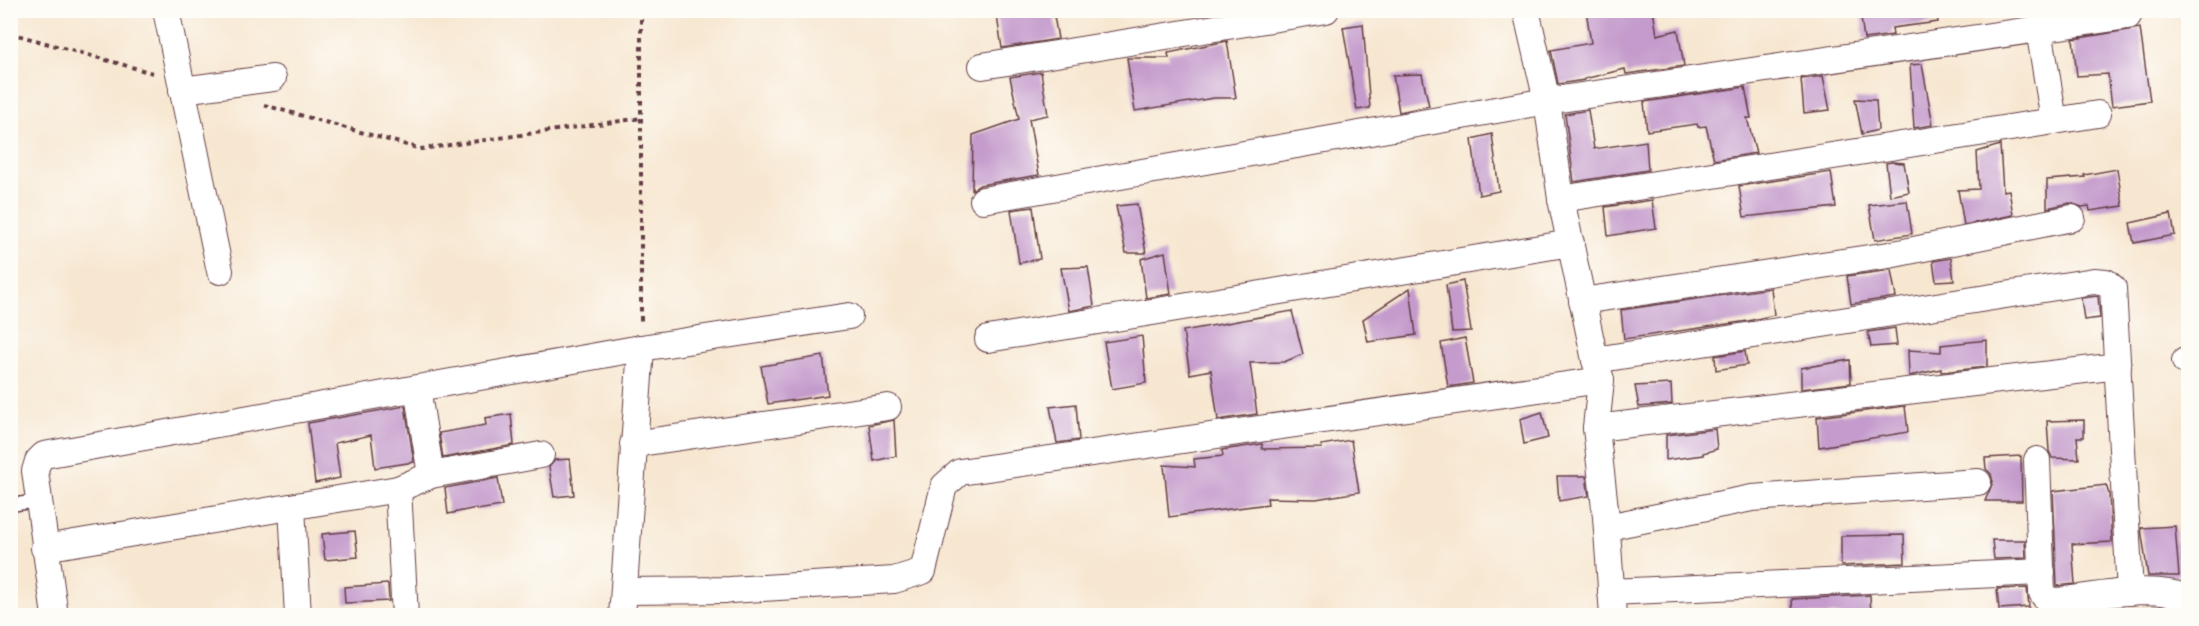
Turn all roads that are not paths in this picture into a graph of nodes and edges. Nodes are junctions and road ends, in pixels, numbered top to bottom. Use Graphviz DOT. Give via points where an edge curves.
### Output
graph roads {
  1 [pos="1326,10"];
  2 [pos="1526,10"];
  3 [pos="2128,10"];
  4 [pos="173,12"];
  5 [pos="2039,29"];
  6 [pos="982,66"];
  7 [pos="273,78"];
  8 [pos="182,90"];
  9 [pos="1547,101"];
  10 [pos="2098,114"];
  11 [pos="2054,121"];
  12 [pos="1561,199"];
  13 [pos="983,200"];
  14 [pos="2072,218"];
  15 [pos="1571,243"];
  16 [pos="220,271"];
  17 [pos="1582,301"];
  18 [pos="849,316"];
  19 [pos="987,339"];
  20 [pos="641,348"];
  21 [pos="2118,366"];
  22 [pos="1598,370"];
  23 [pos="417,388"];
  24 [pos="888,406"];
  25 [pos="1596,428"];
  26 [pos="633,444"];
  27 [pos="541,455"];
  28 [pos="2037,460"];
  29 [pos="431,475"];
  30 [pos="1978,482"];
  31 [pos="398,489"];
  32 [pos="38,501"];
  33 [pos="10,506"];
  34 [pos="292,507"];
  35 [pos="1607,527"];
  36 [pos="44,548"];
  37 [pos="2042,572"];
  38 [pos="2130,592"];
  39 [pos="2188,598"];
  40 [pos="624,603"];
  41 [pos="1612,604"];
  42 [pos="55,615"];
  43 [pos="298,615"];
  44 [pos="405,615"];
  1 -- 6 [label="street"];
  2 -- 9 [label="street"];
  3 -- 5 [label="street" via="2128,16"];
  4 -- 8 [label="street"];
  5 -- 9 [label="street"];
  5 -- 11 [label="street"];
  7 -- 8 [label="street"];
  8 -- 16 [label="street"];
  9 -- 12 [label="street"];
  9 -- 13 [label="street"];
  10 -- 11 [label="street"];
  11 -- 12 [label="street"];
  12 -- 15 [label="street"];
  14 -- 17 [label="street" via="1889,255"];
  15 -- 17 [label="street"];
  15 -- 19 [label="street"];
  17 -- 22 [label="street"];
  18 -- 20 [label="street"];
  20 -- 23 [label="street"];
  20 -- 26 [label="street"];
  21 -- 22 [label="street" via="2113,288 2106,282 2094,281"];
  21 -- 25 [label="street"];
  21 -- 38 [label="street"];
  22 -- 25 [label="street"];
  22 -- 40 [label="street" via="960,472 944,486 922,571 894,580 730,590"];
  23 -- 29 [label="street"];
  23 -- 32 [label="street" via="44,455 35,471"];
  24 -- 26 [label="street"];
  25 -- 35 [label="street"];
  26 -- 40 [label="street"];
  27 -- 29 [label="street"];
  28 -- 37 [label="street"];
  29 -- 31 [label="street"];
  30 -- 35 [label="street" via="1752,498"];
  31 -- 34 [label="street"];
  31 -- 44 [label="street"];
  32 -- 33 [label="lane"];
  32 -- 36 [label="street"];
  34 -- 36 [label="street"];
  34 -- 43 [label="street"];
  35 -- 41 [label="street"];
  36 -- 42 [label="street"];
  37 -- 38 [label="street" via="2042,593 2047,600"];
  37 -- 41 [label="street"];
  38 -- 39 [label="street" via="2168,592"];
}
